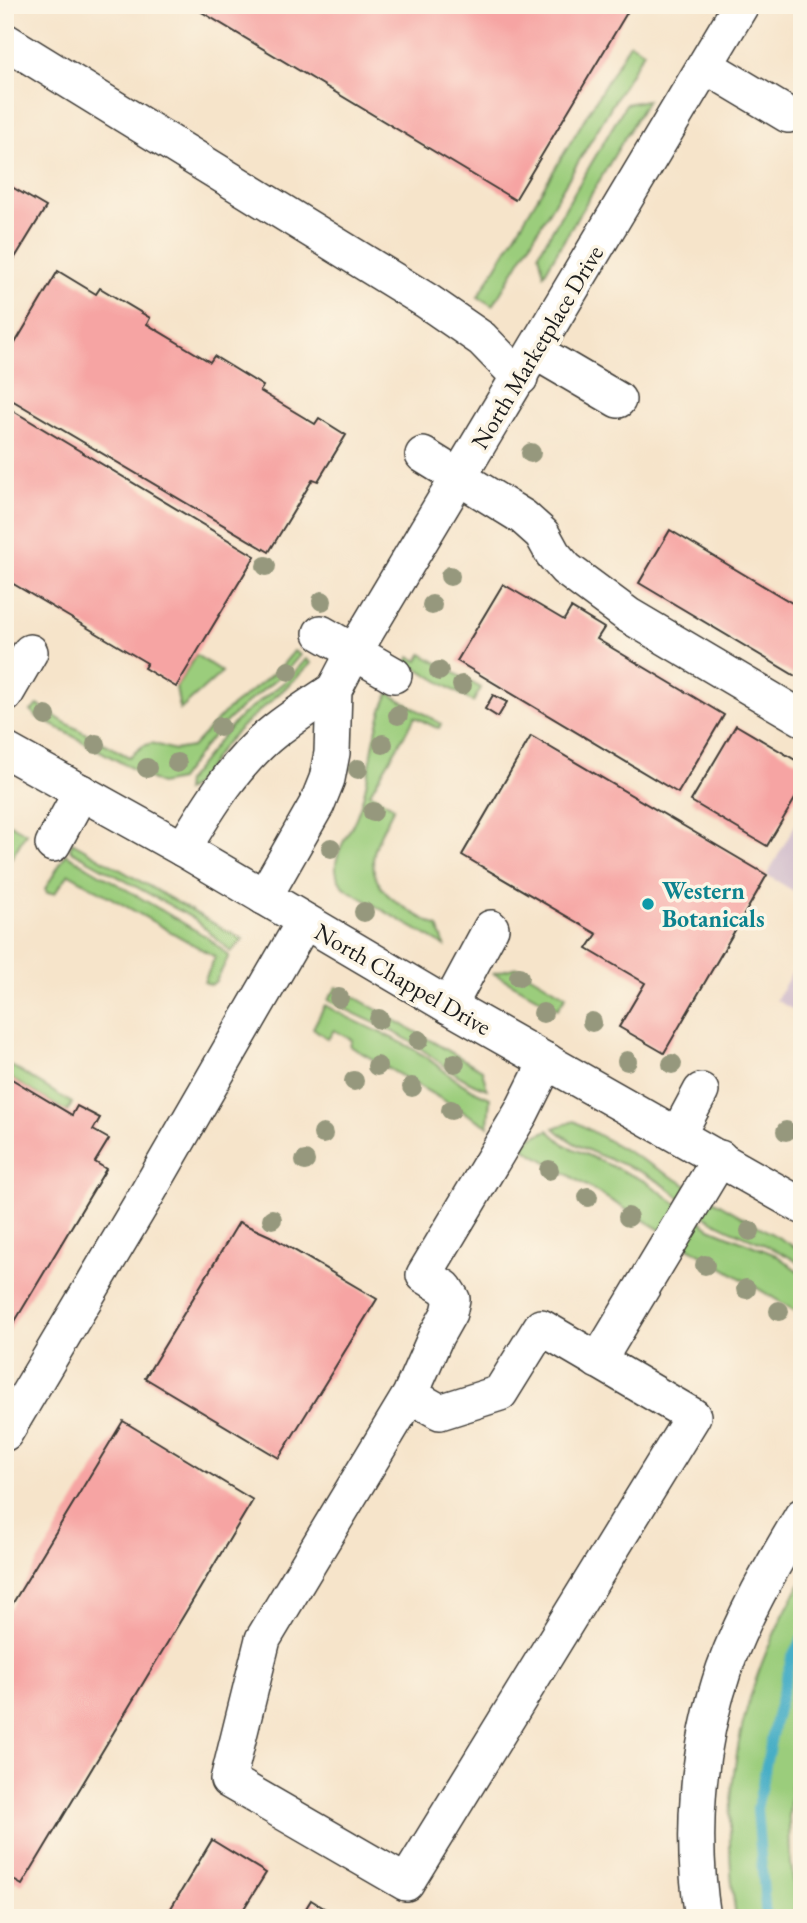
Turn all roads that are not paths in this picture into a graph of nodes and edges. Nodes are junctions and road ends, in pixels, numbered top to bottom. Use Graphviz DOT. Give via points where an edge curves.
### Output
graph roads {
  1 [pos="728,10"];
  2 [pos="5,41"];
  3 [pos="706,66"];
  4 [pos="788,115"];
  5 [pos="528,365"];
  6 [pos="618,400"];
  7 [pos="423,455"];
  8 [pos="458,476"];
  9 [pos="321,633"];
  10 [pos="30,652"];
  11 [pos="354,652"];
  12 [pos="394,675"];
  13 [pos="334,690"];
  14 [pos="5,695"];
  15 [pos="802,718"];
  16 [pos="5,750"];
  17 [pos="81,792"];
  18 [pos="53,844"];
  19 [pos="183,849"];
  20 [pos="264,897"];
  21 [pos="304,922"];
  22 [pos="491,928"];
  23 [pos="449,1006"];
  24 [pos="547,1061"];
  25 [pos="701,1091"];
  26 [pos="678,1134"];
  27 [pos="720,1158"];
  28 [pos="802,1206"];
  29 [pos="598,1360"];
  30 [pos="410,1395"];
  31 [pos="5,1433"];
  32 [pos="802,1516"];
  33 [pos="703,1918"];
  1 -- 3 [label="street, North Marketplace Drive"];
  2 -- 5 [label="street"];
  3 -- 4 [label="street"];
  3 -- 5 [label="street, North Marketplace Drive"];
  5 -- 6 [label="street"];
  5 -- 8 [label="street, North Marketplace Drive"];
  7 -- 8 [label="street"];
  8 -- 11 [label="street, North Marketplace Drive"];
  8 -- 15 [label="street" via="523,517 542,534 566,569 628,615"];
  9 -- 11 [label="street"];
  10 -- 14 [label="street"];
  11 -- 12 [label="street"];
  11 -- 13 [label="street, North Marketplace Drive"];
  13 -- 19 [label="street" via="273,732 247,759 212,801"];
  13 -- 20 [label="street" via="327,779"];
  16 -- 17 [label="street, North Chappel Drive"];
  17 -- 18 [label="street"];
  17 -- 19 [label="street, North Chappel Drive"];
  19 -- 20 [label="street, North Chappel Drive"];
  20 -- 21 [label="street, North Chappel Drive"];
  21 -- 23 [label="street, North Chappel Drive"];
  21 -- 31 [label="street"];
  22 -- 23 [label="street"];
  23 -- 24 [label="street, North Chappel Drive"];
  24 -- 26 [label="street, North Chappel Drive"];
  24 -- 30 [label="street" via="522,1113 424,1275 445,1288 452,1299"];
  25 -- 26 [label="street"];
  26 -- 27 [label="street, North Chappel Drive"];
  27 -- 28 [label="street, North Chappel Drive"];
  27 -- 29 [label="street"];
  29 -- 30 [label="street" via="541,1327 500,1393 440,1412"];
  29 -- 30 [label="street" via="693,1416 405,1883 228,1780 263,1639"];
  32 -- 33 [label="street" via="766,1576 724,1667 707,1728 696,1855"];
}
